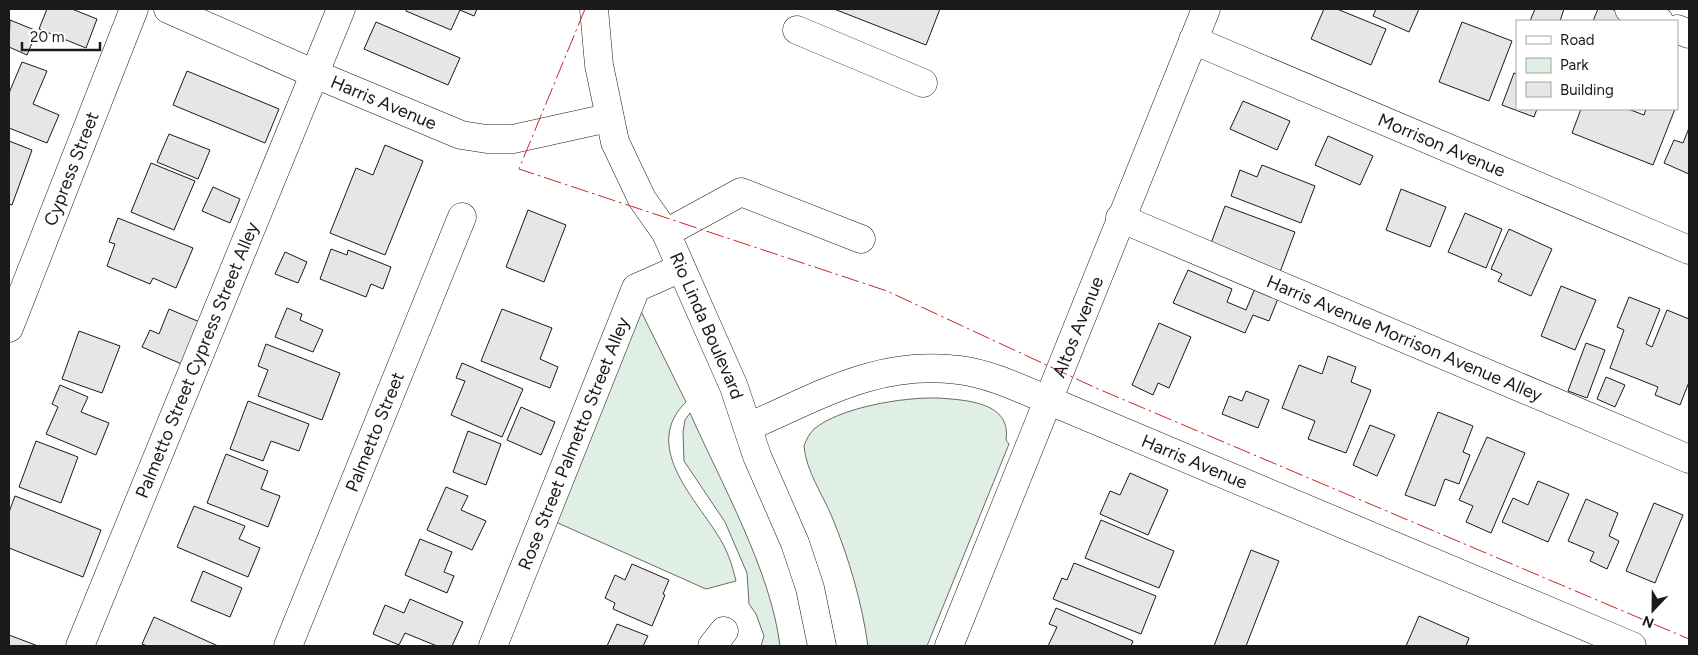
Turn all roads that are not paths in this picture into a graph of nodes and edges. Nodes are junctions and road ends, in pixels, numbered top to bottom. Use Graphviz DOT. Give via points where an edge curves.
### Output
graph roads {
  1 [pos="134,9"];
  2 [pos="168,9"];
  3 [pos="341,9"];
  4 [pos="594,9"];
  5 [pos="1206,9"];
  6 [pos="1630,9"];
  7 [pos="1657,20"];
  8 [pos="797,30"];
  9 [pos="1193,40"];
  10 [pos="315,74"];
  11 [pos="923,83"];
  12 [pos="608,118"];
  13 [pos="462,217"];
  14 [pos="1120,218"];
  15 [pos="666,233"];
  16 [pos="861,239"];
  17 [pos="1689,250"];
  18 [pos="681,268"];
  19 [pos="9,328"];
  20 [pos="1050,401"];
  21 [pos="748,427"];
  22 [pos="1689,458"];
  23 [pos="80,646"];
  24 [pos="288,646"];
  25 [pos="493,646"];
  26 [pos="822,646"];
  27 [pos="949,646"];
  28 [pos="1632,646"];
  1 -- 19 [label="street, Cypress Street"];
  2 -- 10 [label="street, Harris Avenue"];
  3 -- 10 [label="street, Palmetto Street Cypress Street Alley"];
  4 -- 12 [label="street, Rio Linda Boulevard"];
  5 -- 9 [label="street, Altos Avenue"];
  6 -- 7 [label="street"];
  8 -- 11 [label="street"];
  9 -- 14 [label="street, Altos Avenue"];
  9 -- 17 [label="street, Morrison Avenue"];
  10 -- 12 [label="street, Harris Avenue" via="436,126 487,139 513,139"];
  10 -- 23 [label="street, Palmetto Street Cypress Street Alley"];
  12 -- 15 [label="street, Rio Linda Boulevard" via="615,142 642,199"];
  13 -- 24 [label="street, Palmetto Street"];
  14 -- 20 [label="street, Altos Avenue"];
  14 -- 22 [label="street, Harris Avenue Morrison Avenue Alley"];
  15 -- 16 [label="street" via="741,192"];
  15 -- 18 [label="street, Rio Linda Boulevard"];
  18 -- 21 [label="street, Rio Linda Boulevard" via="734,387"];
  18 -- 25 [label="street, Rose Street Palmetto Street Alley" via="636,288"];
  20 -- 21 [label="street, Harris Avenue" via="997,379 961,370 906,369 848,384"];
  20 -- 27 [label="street, Altos Avenue"];
  20 -- 28 [label="street, Harris Avenue"];
  21 -- 26 [label="street, Rio Linda Boulevard" via="795,543 810,588"];
}
